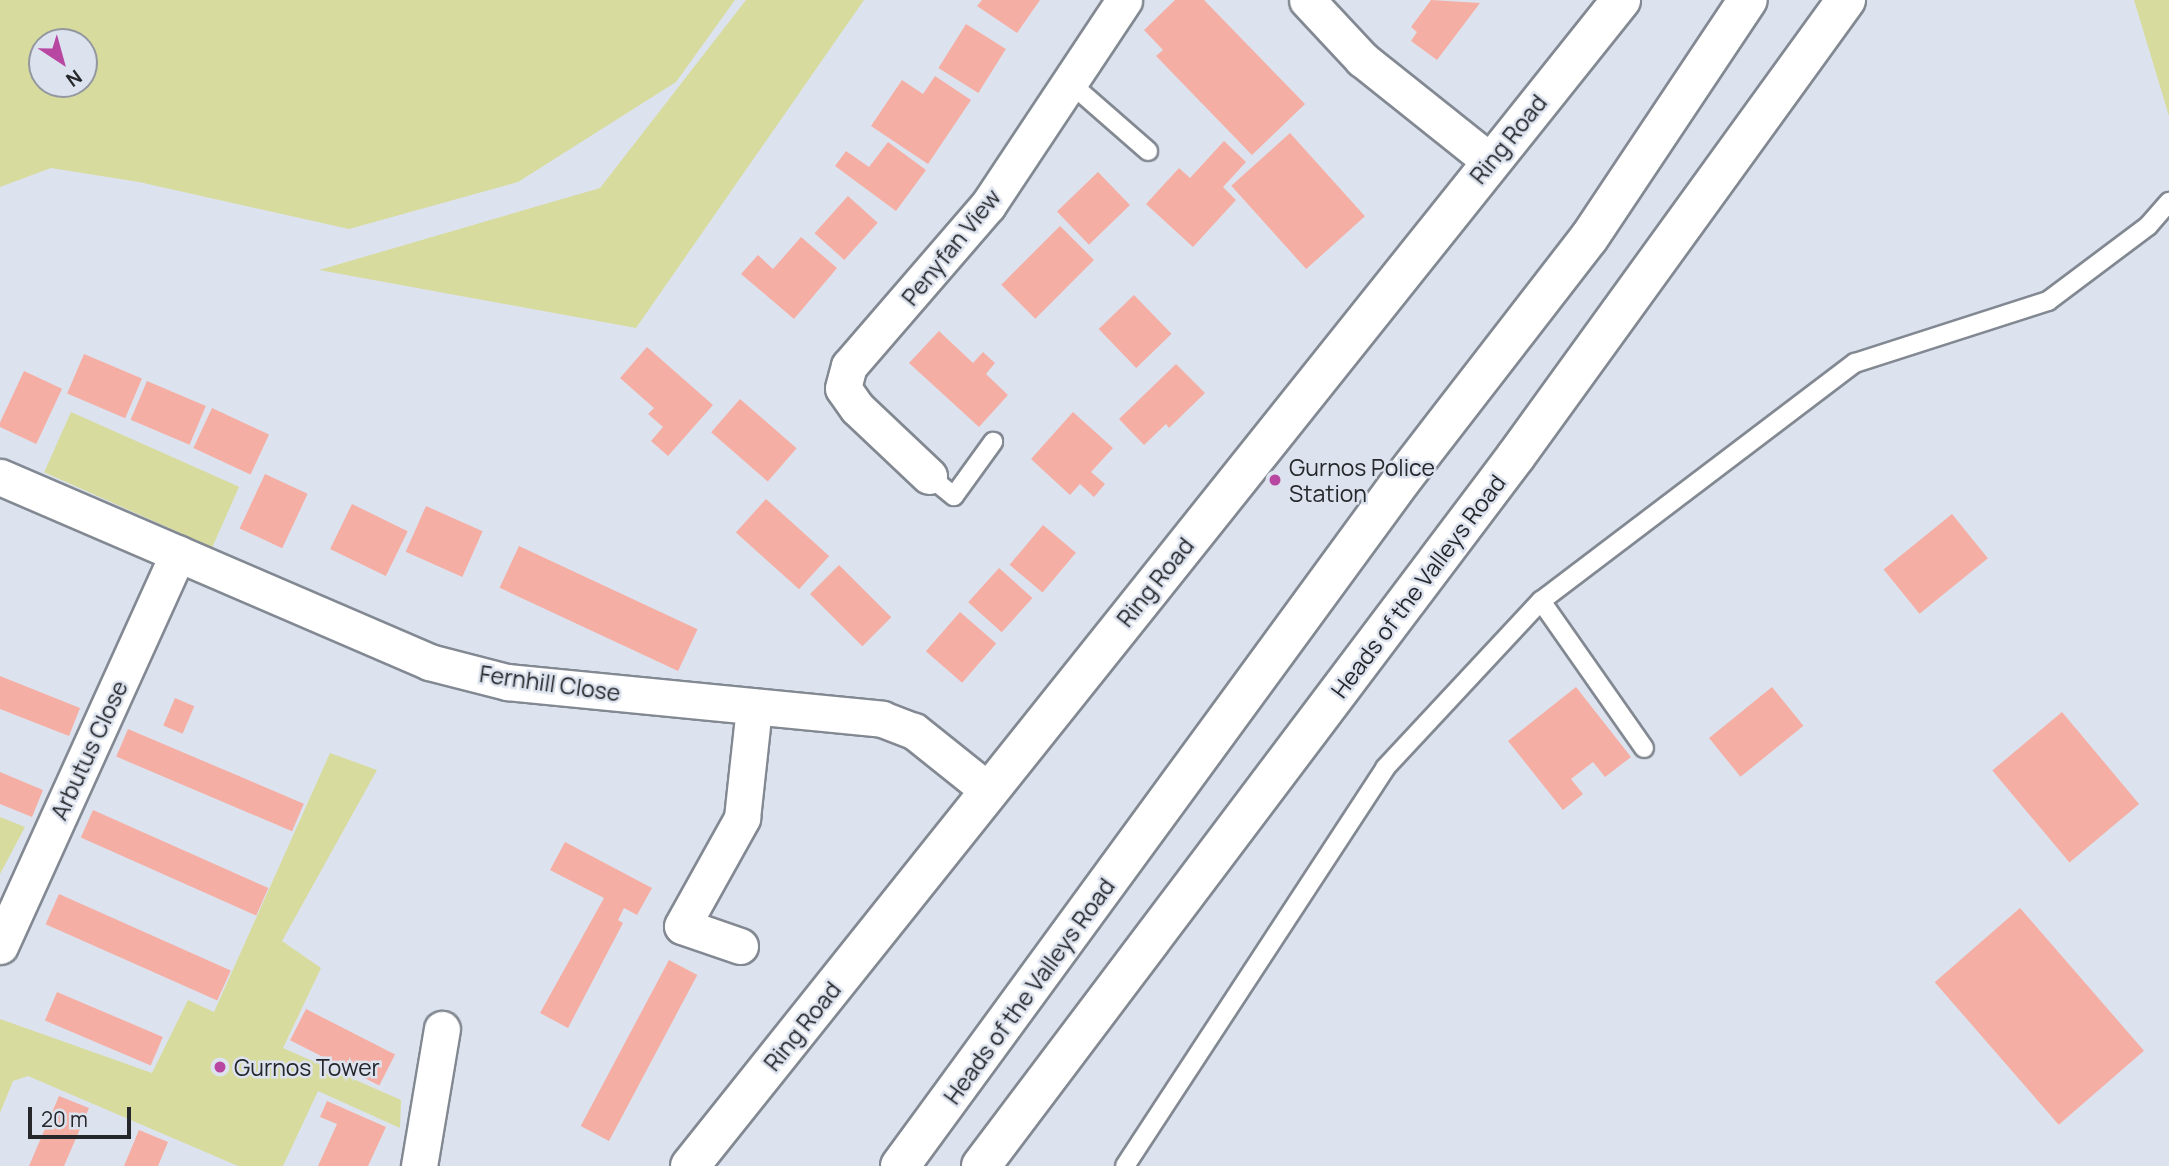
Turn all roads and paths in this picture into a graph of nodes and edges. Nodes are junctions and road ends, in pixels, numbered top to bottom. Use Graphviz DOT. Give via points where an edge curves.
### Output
graph roads {
  1 [pos="1124,0"];
  2 [pos="1307,0"];
  3 [pos="1621,0"];
  4 [pos="1748,0"];
  5 [pos="1846,0"];
  6 [pos="1069,82"];
  7 [pos="1148,151"];
  8 [pos="1490,161"];
  9 [pos="2169,202"];
  10 [pos="993,442"];
  11 [pos="929,475"];
  12 [pos="0,477"];
  13 [pos="178,554"];
  14 [pos="1541,601"];
  15 [pos="754,707"];
  16 [pos="1644,748"];
  17 [pos="989,791"];
  18 [pos="0,946"];
  19 [pos="740,946"];
  20 [pos="442,1029"];
  21 [pos="925,1134"];
  22 [pos="419,1166"];
  23 [pos="690,1166"];
  24 [pos="881,1166"];
  25 [pos="900,1166"];
  26 [pos="981,1166"];
  27 [pos="1125,1166"];
  1 -- 6 [label="street, Penyfan View"];
  2 -- 8 [label="street" via="1362,59"];
  3 -- 8 [label="main road, Ring Road"];
  4 -- 21 [label="main road, Heads of the Valleys Road" via="1589,238 1401,481"];
  5 -- 26 [label="main road, Heads of the Valleys Road" via="1516,456"];
  6 -- 7 [label="lane"];
  6 -- 11 [label="street, Penyfan View" via="988,205 849,366 844,388 857,408"];
  8 -- 17 [label="main road, Ring Road"];
  9 -- 14 [label="lane" via="2148,226 2048,301 1855,363"];
  10 -- 11 [label="lane" via="954,496"];
  12 -- 13 [label="street, Fernhill Close"];
  13 -- 15 [label="street, Fernhill Close" via="429,662 507,682"];
  13 -- 18 [label="street, Arbutus Close"];
  14 -- 16 [label="lane"];
  14 -- 27 [label="lane" via="1385,768"];
  15 -- 17 [label="street, Fernhill Close" via="882,719 914,731"];
  15 -- 19 [label="street" via="742,818 682,926"];
  17 -- 23 [label="main road, Ring Road"];
  20 -- 22 [label="street"];
  21 -- 24 [label="main road"];
  21 -- 25 [label="main road, Heads of the Valleys Road"];
}
